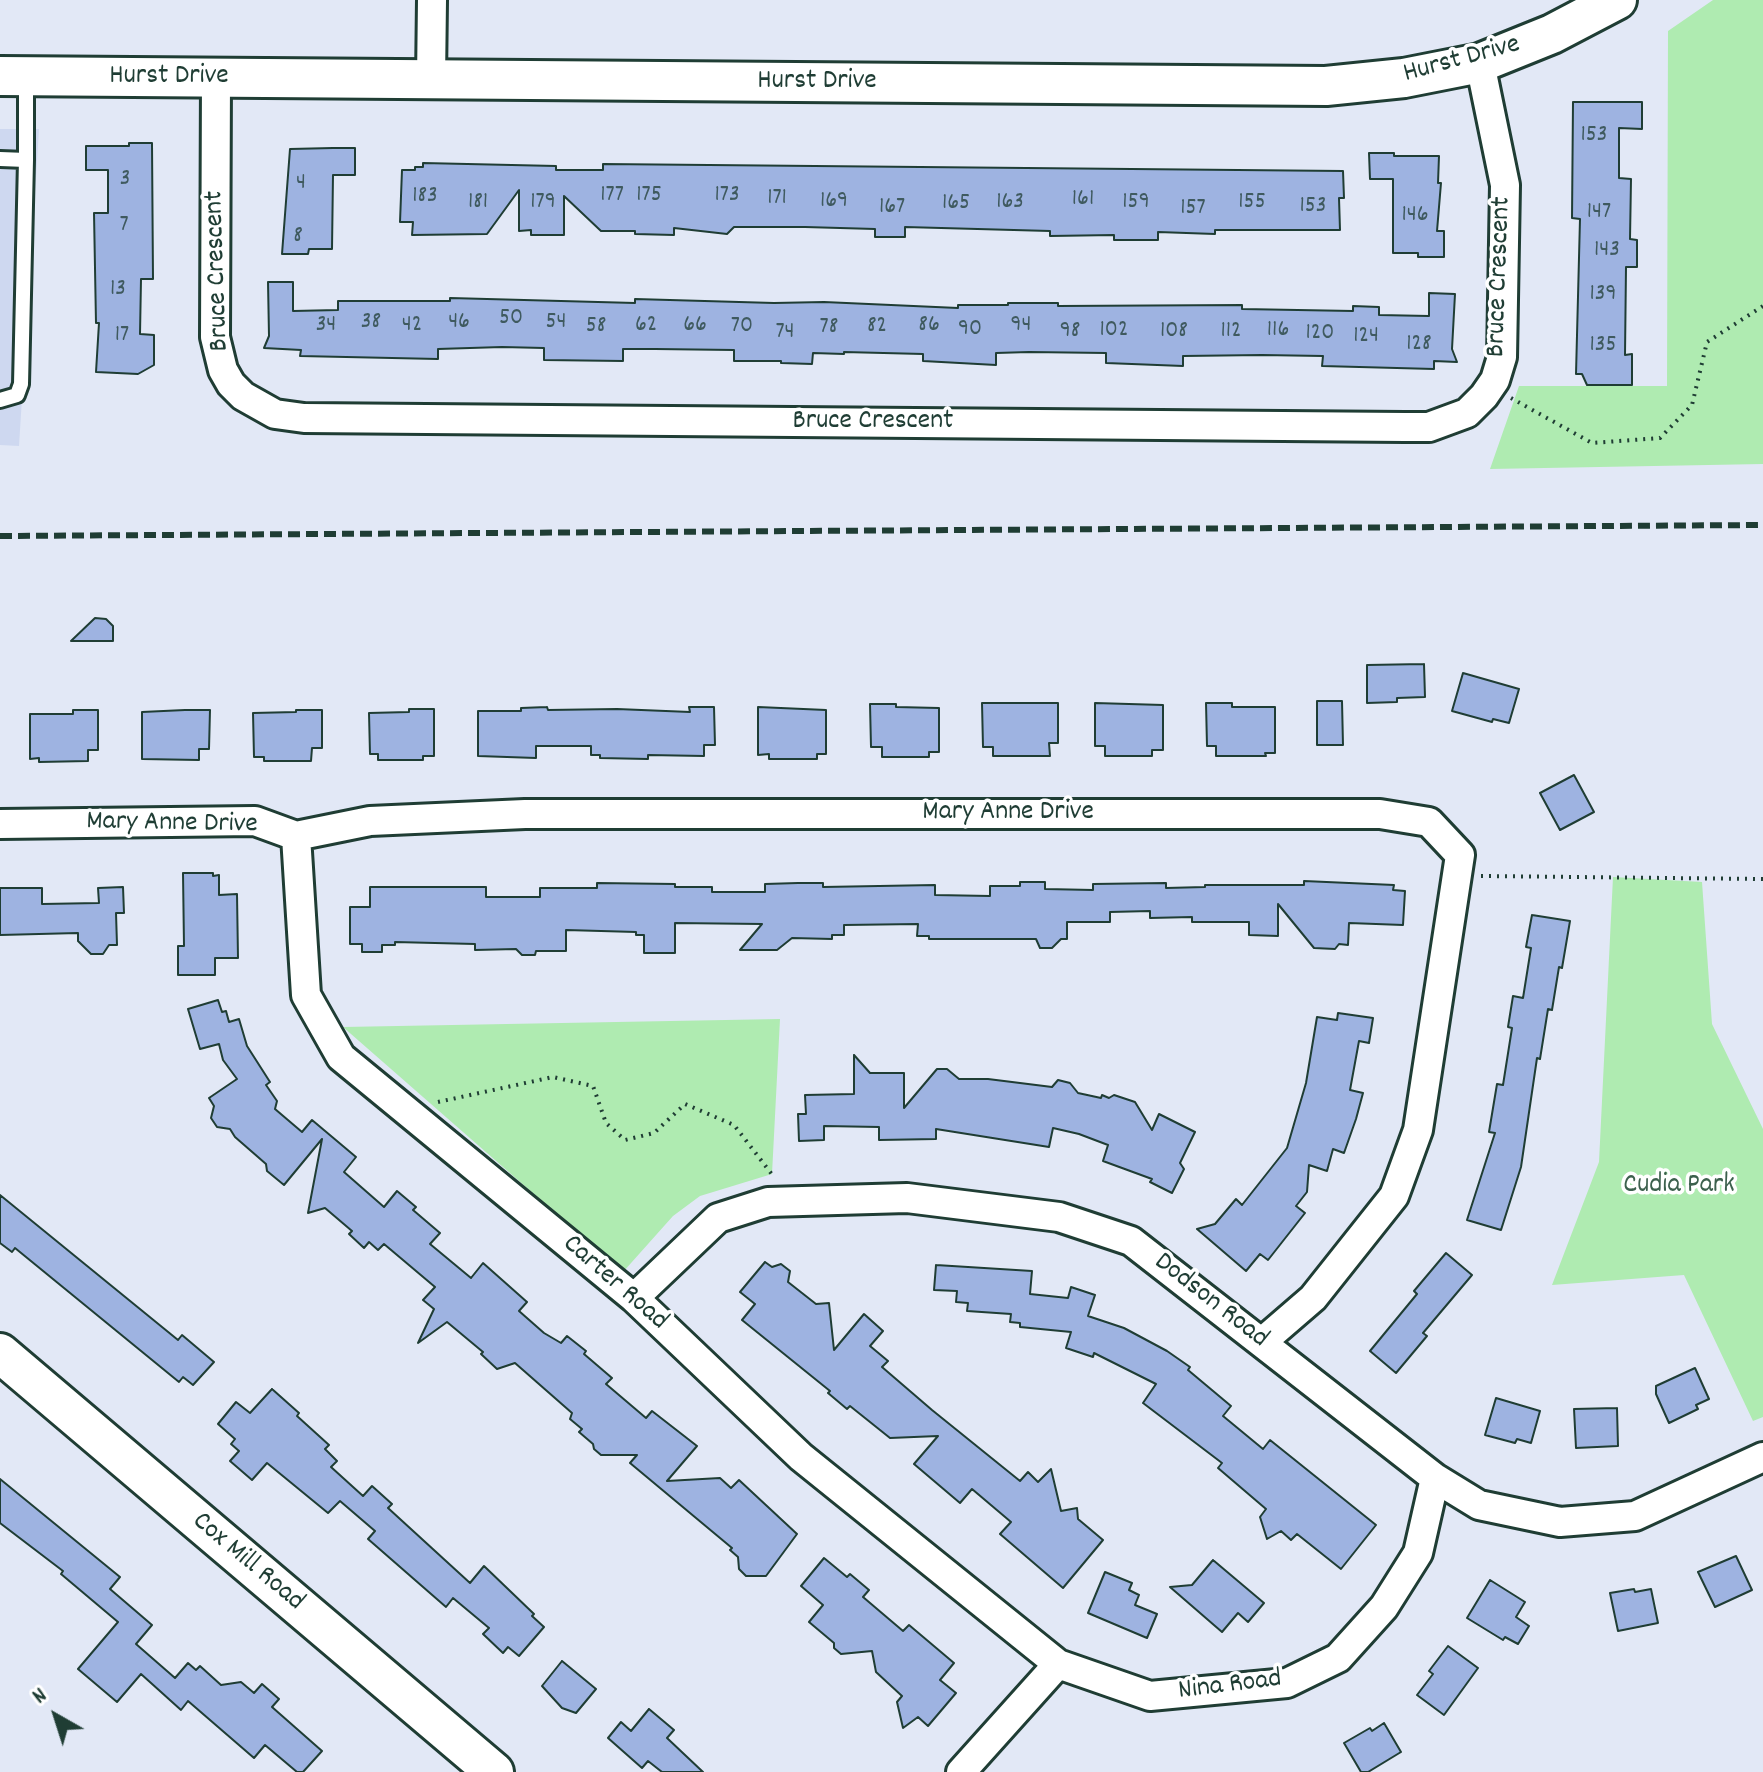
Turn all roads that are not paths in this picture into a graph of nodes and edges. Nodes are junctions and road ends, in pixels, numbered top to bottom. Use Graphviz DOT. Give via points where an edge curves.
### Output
graph roads {
  1 [pos="432,0"];
  2 [pos="1617,0"];
  3 [pos="1480,63"];
  4 [pos="13,76"];
  5 [pos="216,78"];
  6 [pos="431,80"];
  7 [pos="0,159"];
  8 [pos="26,160"];
  9 [pos="0,400"];
  10 [pos="0,824"];
  11 [pos="296,836"];
  12 [pos="634,1298"];
  13 [pos="1262,1342"];
  14 [pos="0,1353"];
  15 [pos="1763,1457"];
  16 [pos="1435,1478"];
  17 [pos="1058,1664"];
  18 [pos="494,1772"];
  19 [pos="961,1772"];
  1 -- 6 [label="street"];
  2 -- 3 [label="street, Hurst Drive"];
  3 -- 5 [label="street, Bruce Crescent" via="1505,185 1502,357 1495,380 1467,413 1429,427 288,418 243,396 231,384 216,345"];
  3 -- 6 [label="street, Hurst Drive" via="1326,86"];
  4 -- 5 [label="street, Hurst Drive"];
  4 -- 8 [label="lane"];
  5 -- 6 [label="street, Hurst Drive"];
  7 -- 8 [label="lane"];
  8 -- 9 [label="lane" via="21,384 17,395"];
  10 -- 11 [label="street, Mary Anne Drive" via="255,821"];
  11 -- 12 [label="street, Carter Road" via="306,995 341,1057"];
  11 -- 13 [label="street, Mary Anne Drive" via="370,821 525,814 1380,814 1429,822 1460,855 1418,1130 1394,1196 1313,1298"];
  12 -- 13 [label="street, Dodson Road" via="718,1218 768,1202 907,1198 1059,1217 1131,1241"];
  12 -- 17 [label="street, Carter Road" via="801,1457"];
  13 -- 16 [label="street, Dodson Road"];
  14 -- 18 [label="street, Cox Mill Road"];
  15 -- 16 [label="street, Dodson Road" via="1635,1516 1560,1522 1479,1505"];
  16 -- 17 [label="street, Nina Road" via="1418,1553 1384,1607 1338,1658 1287,1683 1150,1696"];
  17 -- 19 [label="street"];
}
